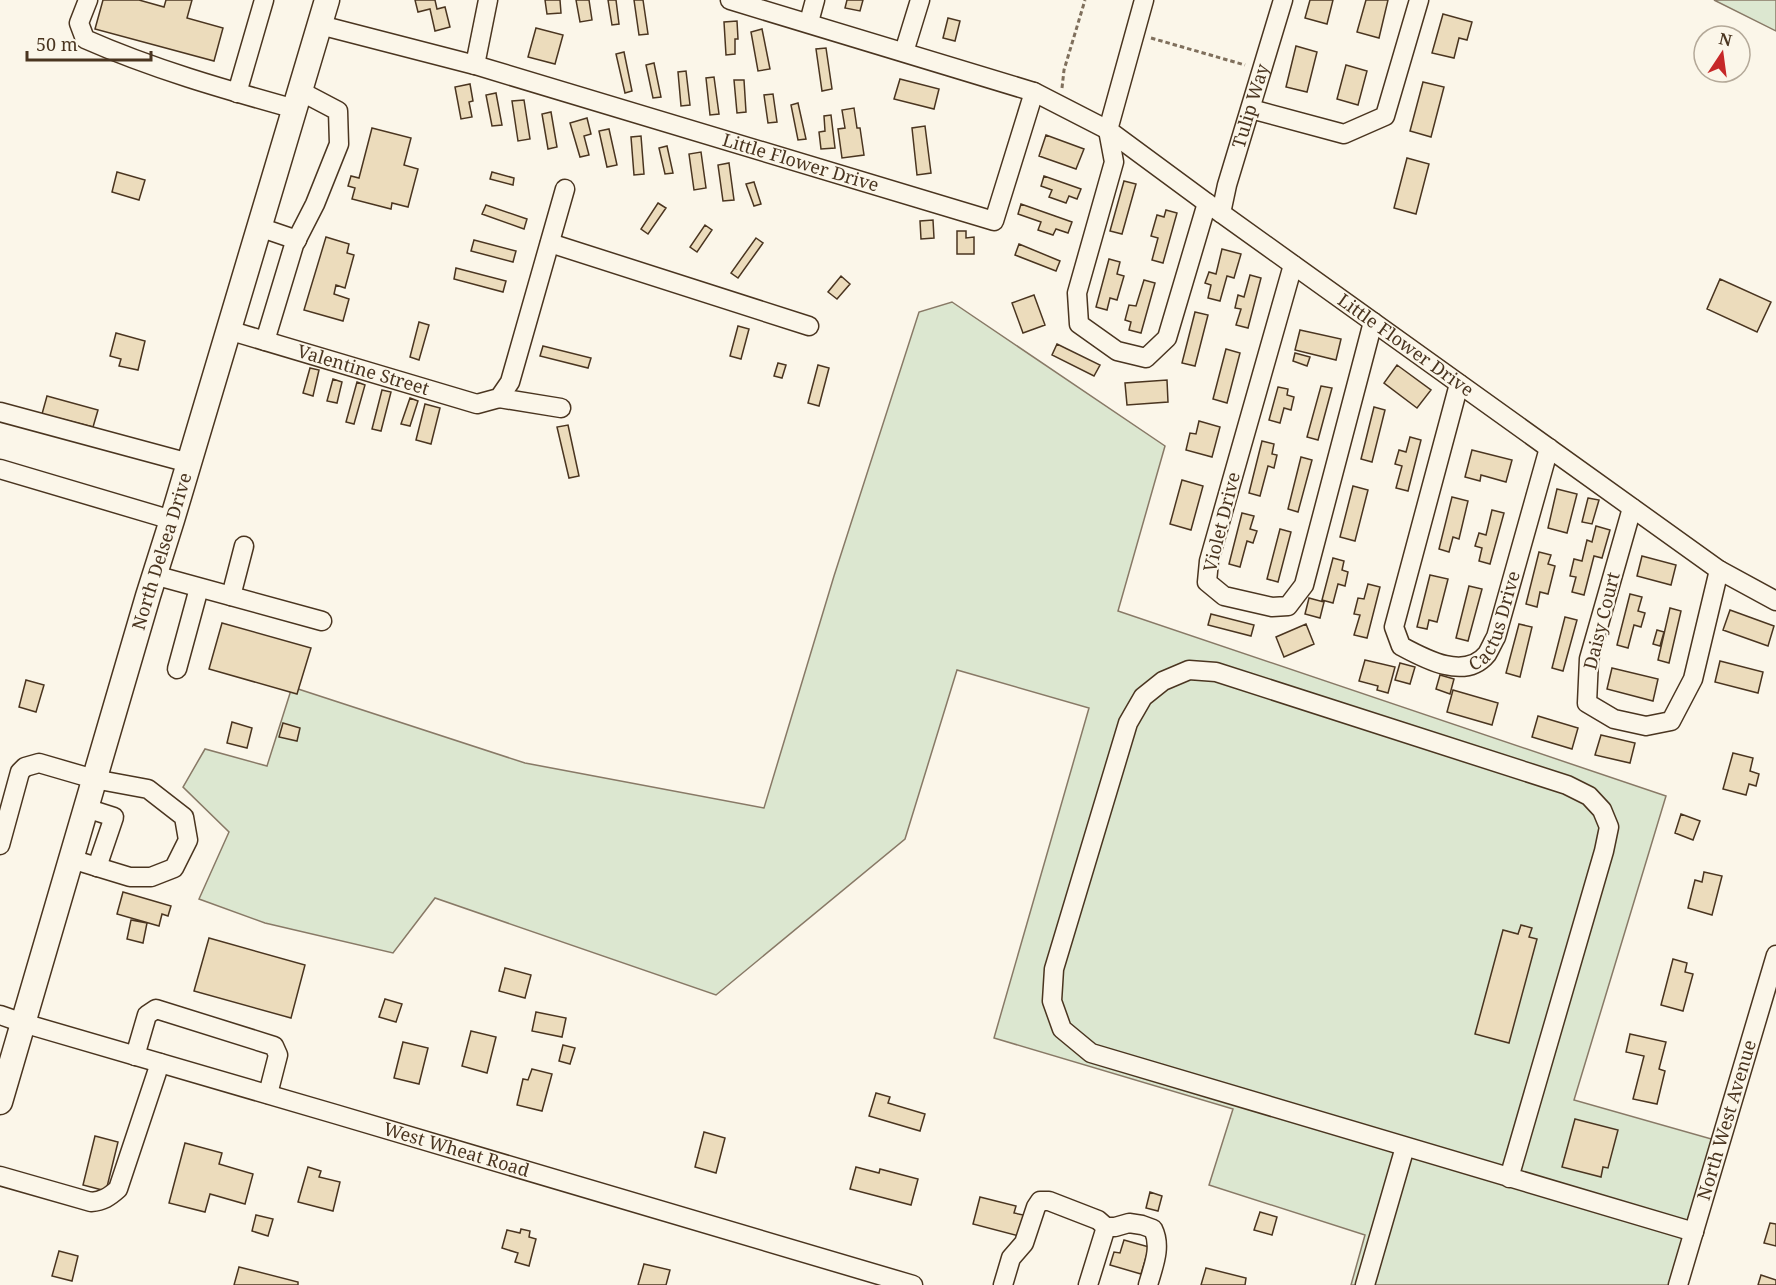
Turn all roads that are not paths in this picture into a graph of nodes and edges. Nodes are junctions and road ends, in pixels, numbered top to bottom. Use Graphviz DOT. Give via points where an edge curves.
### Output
graph roads {
  1 [pos="88,0"];
  2 [pos="264,0"];
  3 [pos="327,0"];
  4 [pos="488,0"];
  5 [pos="730,0"];
  6 [pos="815,0"];
  7 [pos="920,0"];
  8 [pos="1144,0"];
  9 [pos="1283,0"];
  10 [pos="1419,0"];
  11 [pos="808,22"];
  12 [pos="320,25"];
  13 [pos="904,52"];
  14 [pos="475,65"];
  15 [pos="1034,92"];
  16 [pos="237,93"];
  17 [pos="297,100"];
  18 [pos="1251,109"];
  19 [pos="1108,130"];
  20 [pos="565,189"];
  21 [pos="1214,208"];
  22 [pos="259,226"];
  23 [pos="297,240"];
  24 [pos="550,243"];
  25 [pos="1293,265"];
  26 [pos="1373,322"];
  27 [pos="809,326"];
  28 [pos="228,330"];
  29 [pos="265,341"];
  30 [pos="1459,384"];
  31 [pos="499,398"];
  32 [pos="561,408"];
  33 [pos="0,412"];
  34 [pos="1549,448"];
  35 [pos="189,463"];
  36 [pos="0,469"];
  37 [pos="1632,508"];
  38 [pos="172,520"];
  39 [pos="244,546"];
  40 [pos="1719,570"];
  41 [pos="154,575"];
  42 [pos="199,588"];
  43 [pos="231,596"];
  44 [pos="1776,601"];
  45 [pos="322,621"];
  46 [pos="177,669"];
  47 [pos="94,779"];
  48 [pos="86,808"];
  49 [pos="0,845"];
  50 [pos="71,860"];
  51 [pos="97,867"];
  52 [pos="1776,955"];
  53 [pos="0,1015"];
  54 [pos="23,1023"];
  55 [pos="135,1056"];
  56 [pos="160,1063"];
  57 [pos="2,1091"];
  58 [pos="268,1094"];
  59 [pos="1405,1147"];
  60 [pos="0,1176"];
  61 [pos="1509,1178"];
  62 [pos="1106,1227"];
  63 [pos="1694,1232"];
  64 [pos="913,1285"];
  65 [pos="1003,1285"];
  66 [pos="1088,1285"];
  67 [pos="1148,1285"];
  68 [pos="1365,1285"];
  69 [pos="1678,1285"];
  1 -- 16 [label="street" via="79,23 85,39 142,63"];
  2 -- 16 [label="street"];
  3 -- 12 [label="main road, North Delsea Drive"];
  4 -- 14 [label="street"];
  5 -- 11 [label="street, Little Flower Drive"];
  6 -- 11 [label="street"];
  7 -- 13 [label="street"];
  8 -- 19 [label="street"];
  9 -- 18 [label="street, Tulip Way"];
  10 -- 18 [label="street" via="1385,116 1344,134"];
  11 -- 13 [label="street, Little Flower Drive"];
  12 -- 14 [label="street, Little Flower Drive"];
  12 -- 17 [label="main road, North Delsea Drive"];
  13 -- 15 [label="street, Little Flower Drive"];
  14 -- 15 [label="street, Little Flower Drive" via="994,221"];
  15 -- 19 [label="street, Little Flower Drive"];
  16 -- 17 [label="street"];
  17 -- 22 [label="main road, North Delsea Drive"];
  17 -- 23 [label="street" via="338,111 339,144"];
  18 -- 21 [label="street, Tulip Way" via="1227,186"];
  19 -- 21 [label="street, Little Flower Drive"];
  19 -- 21 [label="street, Tulip Way" via="1114,162 1077,293 1079,324 1117,351 1146,358 1167,338"];
  20 -- 24 [label="street"];
  21 -- 25 [label="street, Little Flower Drive"];
  22 -- 23 [label="street"];
  22 -- 28 [label="main road, North Delsea Drive"];
  23 -- 29 [label="street"];
  24 -- 27 [label="street"];
  24 -- 31 [label="street" via="510,382"];
  25 -- 26 [label="street, Little Flower Drive"];
  25 -- 26 [label="street, Violet Drive" via="1209,561 1207,582 1224,596 1272,607 1288,606 1304,585"];
  26 -- 30 [label="street, Little Flower Drive"];
  28 -- 29 [label="street, Valentine Street"];
  28 -- 35 [label="main road, North Delsea Drive"];
  29 -- 31 [label="street, Valentine Street" via="477,404"];
  30 -- 34 [label="street, Little Flower Drive"];
  30 -- 34 [label="street, Cactus Drive" via="1394,627 1401,646 1453,667 1472,665 1486,654 1496,637"];
  31 -- 32 [label="street, Valentine Street"];
  33 -- 35 [label="street"];
  34 -- 37 [label="street, Little Flower Drive"];
  35 -- 38 [label="main road, North Delsea Drive"];
  36 -- 38 [label="street"];
  37 -- 40 [label="street, Little Flower Drive"];
  37 -- 40 [label="street, Daisy Court" via="1589,659 1587,703 1614,719 1646,726 1671,721 1693,679"];
  38 -- 41 [label="main road, North Delsea Drive"];
  39 -- 43 [label="street"];
  40 -- 44 [label="street, Little Flower Drive"];
  41 -- 42 [label="street"];
  41 -- 47 [label="main road, North Delsea Drive"];
  42 -- 43 [label="street"];
  42 -- 46 [label="street"];
  43 -- 45 [label="street"];
  47 -- 48 [label="main road, North Delsea Drive"];
  47 -- 49 [label="street" via="39,763 25,767 20,772"];
  47 -- 51 [label="street" via="148,789 184,817 188,840 174,868 151,877 130,877"];
  48 -- 50 [label="main road, North Delsea Drive"];
  48 -- 51 [label="street" via="114,817"];
  50 -- 51 [label="street"];
  50 -- 54 [label="main road, North Delsea Drive"];
  52 -- 63 [label="street, North West Avenue"];
  53 -- 54 [label="street, West Wheat Road"];
  54 -- 55 [label="street, West Wheat Road"];
  54 -- 57 [label="main road, North Delsea Drive"];
  55 -- 56 [label="street, West Wheat Road"];
  55 -- 58 [label="street" via="147,1015 156,1009 274,1046 278,1055"];
  56 -- 58 [label="street, West Wheat Road"];
  56 -- 60 [label="street" via="118,1189 108,1198 91,1202"];
  58 -- 64 [label="street, West Wheat Road"];
  59 -- 61 [label="street"];
  59 -- 61 [label="street" via="1091,1053 1062,1029 1052,1001 1054,969 1128,723 1143,697 1163,681 1189,670 1216,672 1567,785 1589,796 1602,810 1608,827 1604,851"];
  59 -- 68 [label="street"];
  61 -- 63 [label="street"];
  62 -- 65 [label="street" via="1078,1212 1040,1201 1024,1243 1011,1258"];
  62 -- 66 [label="street"];
  62 -- 67 [label="street" via="1129,1223 1153,1229 1157,1237 1156,1260"];
  63 -- 69 [label="street, North West Avenue"];
}
